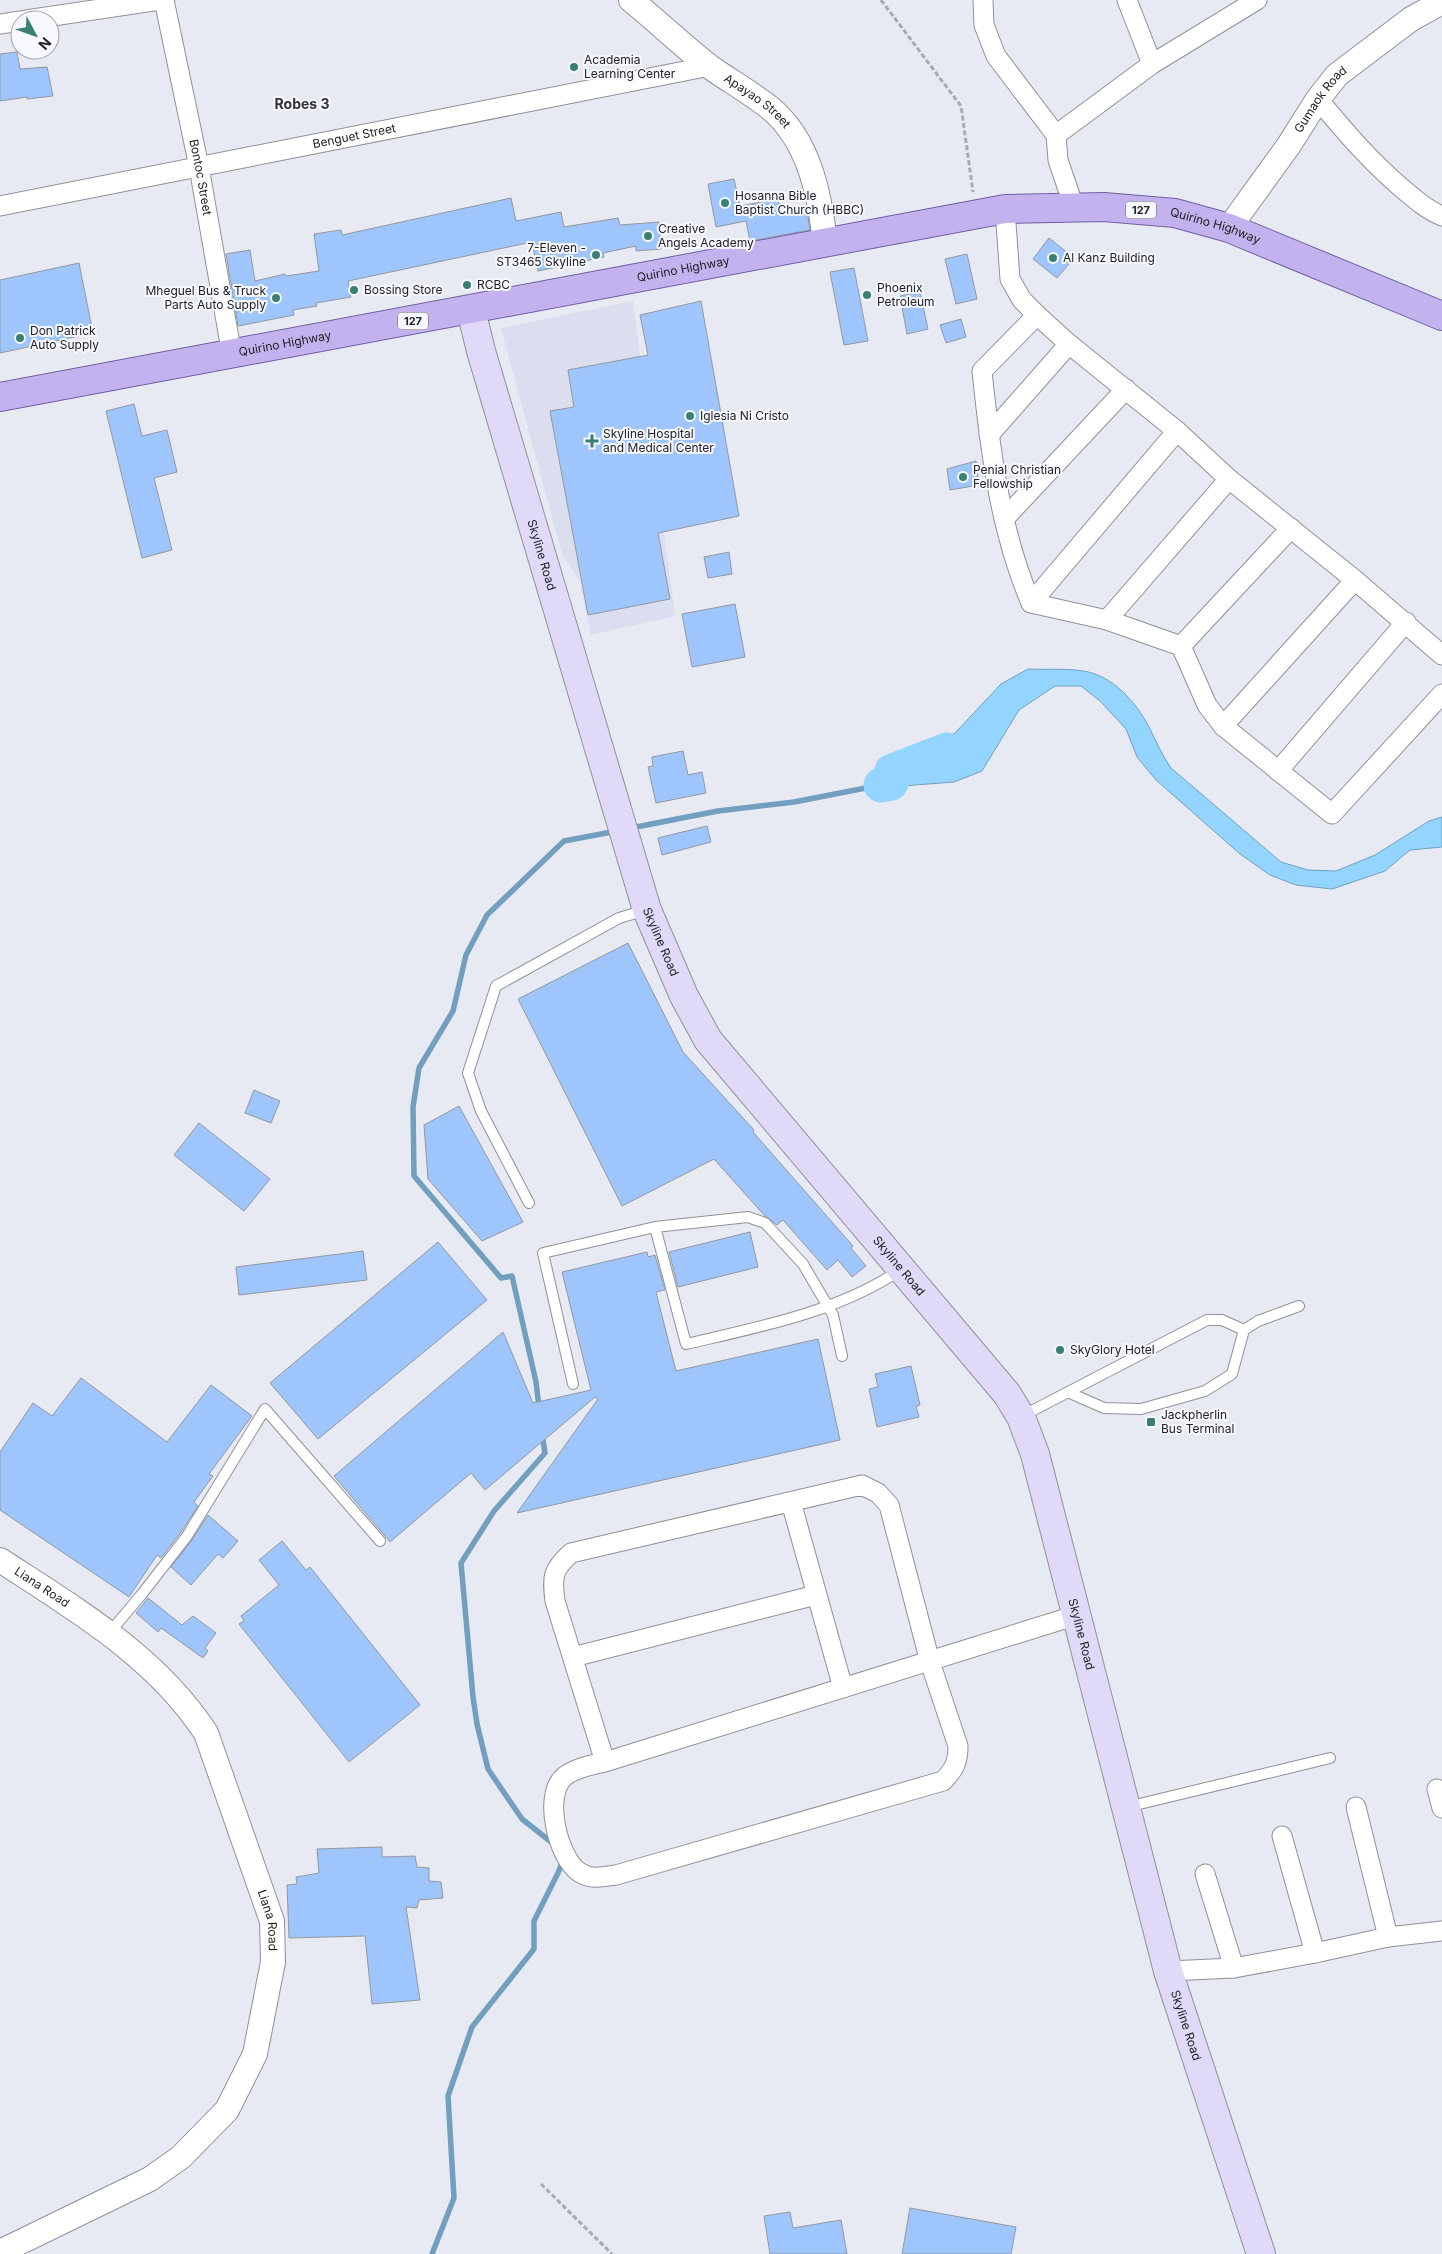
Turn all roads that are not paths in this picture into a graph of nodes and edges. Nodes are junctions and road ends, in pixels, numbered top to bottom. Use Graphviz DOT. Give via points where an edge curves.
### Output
graph roads {
  1 [pos="160,0"];
  2 [pos="164,0"];
  3 [pos="631,0"];
  4 [pos="983,0"];
  5 [pos="1127,0"];
  6 [pos="1257,0"];
  7 [pos="1442,2"];
  8 [pos="60,15"];
  9 [pos="1152,64"];
  10 [pos="710,66"];
  11 [pos="1318,99"];
  12 [pos="1056,135"];
  13 [pos="199,167"];
  14 [pos="0,206"];
  15 [pos="1074,207"];
  16 [pos="1005,209"];
  17 [pos="1442,216"];
  18 [pos="1229,228"];
  19 [pos="825,243"];
  20 [pos="471,310"];
  21 [pos="1036,315"];
  22 [pos="1442,316"];
  23 [pos="1069,344"];
  24 [pos="232,355"];
  25 [pos="1126,389"];
  26 [pos="0,397"];
  27 [pos="1177,432"];
  28 [pos="988,435"];
  29 [pos="1229,479"];
  30 [pos="1004,519"];
  31 [pos="1290,528"];
  32 [pos="1355,580"];
  33 [pos="1031,603"];
  34 [pos="1107,620"];
  35 [pos="1406,622"];
  36 [pos="1181,646"];
  37 [pos="1442,655"];
  38 [pos="1442,694"];
  39 [pos="1223,726"];
  40 [pos="1278,771"];
  41 [pos="647,910"];
  42 [pos="529,1203"];
  43 [pos="655,1228"];
  44 [pos="900,1270"];
  45 [pos="827,1306"];
  46 [pos="1299,1306"];
  47 [pos="1244,1330"];
  48 [pos="842,1356"];
  49 [pos="573,1384"];
  50 [pos="1070,1393"];
  51 [pos="1021,1416"];
  52 [pos="791,1502"];
  53 [pos="380,1541"];
  54 [pos="0,1560"];
  55 [pos="816,1595"];
  56 [pos="1077,1614"];
  57 [pos="110,1632"];
  58 [pos="572,1657"];
  59 [pos="930,1662"];
  60 [pos="843,1688"];
  61 [pos="1330,1758"];
  62 [pos="605,1762"];
  63 [pos="1437,1789"];
  64 [pos="1126,1807"];
  65 [pos="1356,1807"];
  66 [pos="1442,1808"];
  67 [pos="1282,1836"];
  68 [pos="1205,1874"];
  69 [pos="1442,1931"];
  70 [pos="1388,1937"];
  71 [pos="1315,1954"];
  72 [pos="1234,1968"];
  73 [pos="1168,1971"];
  74 [pos="0,2252"];
  75 [pos="1261,2254"];
  1 -- 8 [label="street"];
  2 -- 13 [label="street, Bontoc Street"];
  3 -- 10 [label="street, Apayao Street"];
  4 -- 12 [label="street" via="984,25 996,56"];
  5 -- 9 [label="street"];
  6 -- 9 [label="street"];
  7 -- 11 [label="street, Gumaok Road" via="1337,75"];
  9 -- 12 [label="street"];
  10 -- 13 [label="street, Benguet Street"];
  10 -- 19 [label="street, Apayao Street" via="771,108 792,131 806,157 816,189"];
  11 -- 17 [label="street" via="1383,173 1430,212"];
  11 -- 18 [label="street, Gumaok Road"];
  12 -- 15 [label="street" via="1058,160"];
  13 -- 14 [label="street, Benguet Street"];
  13 -- 24 [label="street, Bontoc Street"];
  15 -- 16 [label="main road, Quirino Highway / 127"];
  15 -- 18 [label="main road, Quirino Highway / 127" via="1175,213"];
  16 -- 19 [label="main road, Quirino Highway / 127"];
  16 -- 21 [label="street" via="1010,279 1022,300"];
  18 -- 22 [label="main road, Quirino Highway / 127"];
  19 -- 20 [label="main road, Quirino Highway / 127"];
  20 -- 24 [label="main road, Quirino Highway / 127"];
  20 -- 41 [label="main road, Skyline Road"];
  21 -- 23 [label="street"];
  21 -- 28 [label="street" via="982,371"];
  23 -- 25 [label="street"];
  23 -- 28 [label="street"];
  24 -- 26 [label="main road, Quirino Highway / 127"];
  25 -- 27 [label="street"];
  25 -- 30 [label="street"];
  27 -- 29 [label="street"];
  27 -- 33 [label="street"];
  28 -- 30 [label="street"];
  29 -- 31 [label="street"];
  29 -- 34 [label="street"];
  30 -- 33 [label="street"];
  31 -- 32 [label="street"];
  31 -- 36 [label="street"];
  32 -- 35 [label="street"];
  32 -- 39 [label="street"];
  33 -- 34 [label="street"];
  34 -- 36 [label="street"];
  35 -- 37 [label="street"];
  35 -- 40 [label="street"];
  36 -- 39 [label="street" via="1208,705"];
  38 -- 40 [label="street" via="1332,814"];
  39 -- 40 [label="street"];
  41 -- 42 [label="lane" via="619,918 496,986 468,1073 482,1110"];
  41 -- 44 [label="main road, Skyline Road" via="684,996 708,1040"];
  43 -- 45 [label="lane" via="748,1217 765,1223 803,1264"];
  43 -- 45 [label="lane" via="686,1344 758,1328"];
  43 -- 49 [label="lane" via="542,1253"];
  44 -- 45 [label="lane" via="878,1285"];
  44 -- 51 [label="main road, Skyline Road" via="1007,1394"];
  45 -- 48 [label="lane"];
  46 -- 47 [label="lane" via="1258,1321"];
  47 -- 50 [label="lane" via="1222,1320 1207,1320"];
  47 -- 50 [label="lane" via="1232,1374 1205,1391 1141,1409 1104,1408"];
  50 -- 51 [label="lane"];
  51 -- 56 [label="main road, Skyline Road" via="1035,1454"];
  52 -- 55 [label="street"];
  52 -- 58 [label="street" via="571,1554 558,1564 553,1580 555,1601"];
  52 -- 59 [label="street" via="862,1485 878,1493 889,1505"];
  53 -- 57 [label="lane" via="265,1410 187,1536"];
  54 -- 57 [label="street, Liana Road"];
  55 -- 58 [label="street"];
  55 -- 60 [label="street"];
  56 -- 59 [label="street"];
  56 -- 64 [label="main road, Skyline Road"];
  57 -- 74 [label="street, Liana Road" via="168,1685 192,1711 206,1733 272,1921 273,1962 255,2054 227,2110 181,2157 150,2180"];
  58 -- 62 [label="street"];
  59 -- 60 [label="street"];
  59 -- 62 [label="street" via="958,1746 958,1760 953,1772 943,1781 594,1879 568,1862 552,1812 553,1798 554,1790 565,1776"];
  60 -- 62 [label="street"];
  61 -- 64 [label="lane"];
  63 -- 66 [label="street"];
  64 -- 73 [label="main road, Skyline Road"];
  65 -- 70 [label="street"];
  67 -- 71 [label="street"];
  68 -- 72 [label="street"];
  69 -- 70 [label="street"];
  70 -- 71 [label="street"];
  71 -- 72 [label="street"];
  72 -- 73 [label="street"];
  73 -- 75 [label="main road, Skyline Road"];
}
